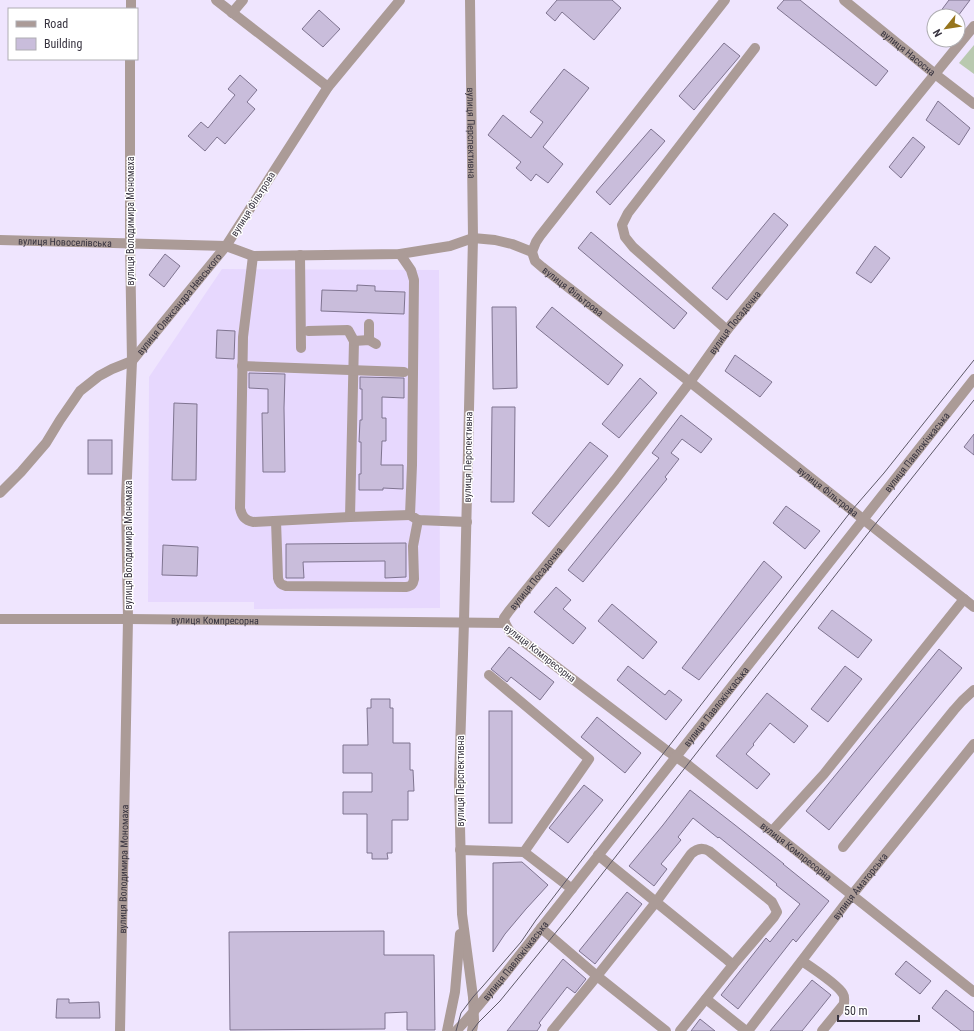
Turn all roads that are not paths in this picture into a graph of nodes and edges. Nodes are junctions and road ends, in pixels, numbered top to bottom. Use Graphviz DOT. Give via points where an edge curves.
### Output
graph roads {
  1 [pos="216,0"];
  2 [pos="243,0"];
  3 [pos="400,0"];
  4 [pos="470,0"];
  5 [pos="725,0"];
  6 [pos="844,0"];
  7 [pos="232,13"];
  8 [pos="974,26"];
  9 [pos="755,48"];
  10 [pos="130,60"];
  11 [pos="935,74"];
  12 [pos="328,87"];
  13 [pos="974,104"];
  14 [pos="473,238"];
  15 [pos="0,240"];
  16 [pos="130,244"];
  17 [pos="226,246"];
  18 [pos="532,252"];
  19 [pos="400,254"];
  20 [pos="300,255"];
  21 [pos="253,256"];
  22 [pos="369,324"];
  23 [pos="727,330"];
  24 [pos="308,331"];
  25 [pos="354,341"];
  26 [pos="301,348"];
  27 [pos="132,362"];
  28 [pos="242,366"];
  29 [pos="353,370"];
  30 [pos="404,372"];
  31 [pos="974,379"];
  32 [pos="690,382"];
  33 [pos="0,493"];
  34 [pos="350,517"];
  35 [pos="414,517"];
  36 [pos="864,519"];
  37 [pos="276,521"];
  38 [pos="467,522"];
  39 [pos="964,599"];
  40 [pos="974,608"];
  41 [pos="0,619"];
  42 [pos="128,619"];
  43 [pos="464,622"];
  44 [pos="505,623"];
  45 [pos="489,675"];
  46 [pos="974,690"];
  47 [pos="974,744"];
  48 [pos="676,757"];
  49 [pos="772,831"];
  50 [pos="843,847"];
  51 [pos="460,850"];
  52 [pos="524,852"];
  53 [pos="598,854"];
  54 [pos="572,889"];
  55 [pos="852,895"];
  56 [pos="656,902"];
  57 [pos="462,914"];
  58 [pos="541,928"];
  59 [pos="802,961"];
  60 [pos="733,965"];
  61 [pos="597,976"];
  62 [pos="972,987"];
  63 [pos="706,999"];
  64 [pos="474,1010"];
  65 [pos="120,1031"];
  66 [pos="447,1031"];
  67 [pos="456,1031"];
  68 [pos="472,1031"];
  69 [pos="552,1031"];
  70 [pos="666,1031"];
  71 [pos="680,1031"];
  72 [pos="747,1031"];
  73 [pos="822,1031"];
  1 -- 7 [label="street"];
  2 -- 7 [label="street"];
  3 -- 12 [label="street, вулиця Фільтрова"];
  4 -- 14 [label="street, вулиця Перспективна"];
  5 -- 18 [label="street" via="540,236"];
  6 -- 11 [label="street, вулиця Насосна"];
  7 -- 12 [label="street"];
  8 -- 11 [label="street, вулиця Посадочна"];
  9 -- 23 [label="street" via="628,213 622,225 625,236 633,247"];
  10 -- 16 [label="street, вулиця Володимира Мономаха"];
  11 -- 13 [label="street, вулиця Насосна"];
  11 -- 23 [label="street, вулиця Посадочна"];
  12 -- 17 [label="street, вулиця Фільтрова"];
  14 -- 18 [label="street, вулиця Фільтрова" via="512,244"];
  14 -- 19 [label="street, вулиця Фільтрова" via="450,246"];
  14 -- 38 [label="street, вулиця Перспективна"];
  15 -- 16 [label="street, вулиця Новоселівська"];
  16 -- 17 [label="street, вулиця Новоселівська"];
  16 -- 27 [label="street, вулиця Володимира Мономаха"];
  17 -- 21 [label="street, вулиця Фільтрова"];
  17 -- 27 [label="street, вулиця Олександра Невського"];
  18 -- 32 [label="street, вулиця Фільтрова" via="535,261 542,267"];
  19 -- 20 [label="street, вулиця Фільтрова"];
  19 -- 35 [label="street" via="411,270 414,280"];
  20 -- 21 [label="street, вулиця Фільтрова"];
  20 -- 26 [label="street"];
  21 -- 28 [label="street"];
  22 -- 25 [label="street" via="372,342"];
  23 -- 32 [label="street, вулиця Посадочна"];
  24 -- 25 [label="street" via="348,330"];
  25 -- 29 [label="street"];
  27 -- 33 [label="street" via="99,376 80,391 46,443"];
  27 -- 42 [label="street, вулиця Володимира Мономаха" via="126,499"];
  28 -- 29 [label="street"];
  28 -- 37 [label="street" via="240,508 247,520"];
  29 -- 30 [label="street"];
  29 -- 34 [label="street"];
  31 -- 36 [label="street, вулиця Павлокічкаська"];
  32 -- 36 [label="street, вулиця Фільтрова"];
  32 -- 44 [label="street, вулиця Посадочна" via="509,611 504,618"];
  34 -- 35 [label="street"];
  34 -- 37 [label="street"];
  35 -- 37 [label="street" via="414,579 413,583 406,587 282,585 278,578"];
  35 -- 38 [label="street"];
  36 -- 39 [label="street, вулиця Фільтрова"];
  36 -- 48 [label="street, вулиця Павлокічкаська"];
  38 -- 43 [label="street, вулиця Перспективна"];
  39 -- 40 [label="street, вулиця Фільтрова"];
  39 -- 49 [label="street" via="824,774"];
  41 -- 42 [label="street, вулиця Компресорна"];
  42 -- 43 [label="street, вулиця Компресорна"];
  42 -- 65 [label="street, вулиця Володимира Мономаха"];
  43 -- 44 [label="street, вулиця Компресорна"];
  43 -- 51 [label="street, вулиця Перспективна" via="459,782"];
  44 -- 48 [label="street, вулиця Компресорна" via="510,632"];
  45 -- 52 [label="street" via="589,760"];
  46 -- 50 [label="street" via="954,710"];
  47 -- 55 [label="street, вулиця Аматорська"];
  48 -- 49 [label="street, вулиця Компресорна"];
  48 -- 53 [label="street, вулиця Павлокічкаська"];
  49 -- 55 [label="street, вулиця Компресорна"];
  51 -- 52 [label="street"];
  51 -- 57 [label="street, вулиця Перспективна"];
  52 -- 54 [label="street"];
  53 -- 54 [label="street, вулиця Павлокічкаська"];
  53 -- 56 [label="street"];
  54 -- 58 [label="street, вулиця Павлокічкаська"];
  55 -- 59 [label="street, вулиця Аматорська"];
  55 -- 62 [label="street, вулиця Компресорна"];
  56 -- 60 [label="street"];
  56 -- 60 [label="street" via="691,854 695,850 705,848 772,902 777,912"];
  56 -- 61 [label="street"];
  57 -- 64 [label="street, вулиця Перспективна"];
  57 -- 66 [label="street, вулиця Перспективна" via="455,992"];
  58 -- 61 [label="street"];
  58 -- 64 [label="street, вулиця Павлокічкаська"];
  59 -- 72 [label="street, вулиця Аматорська"];
  59 -- 73 [label="street" via="843,994 844,1004"];
  60 -- 63 [label="street"];
  61 -- 69 [label="street"];
  61 -- 70 [label="street"];
  63 -- 71 [label="street"];
  63 -- 72 [label="street"];
  64 -- 67 [label="street, вулиця Павлокічкаська"];
  64 -- 68 [label="street, вулиця Перспективна"];
}
